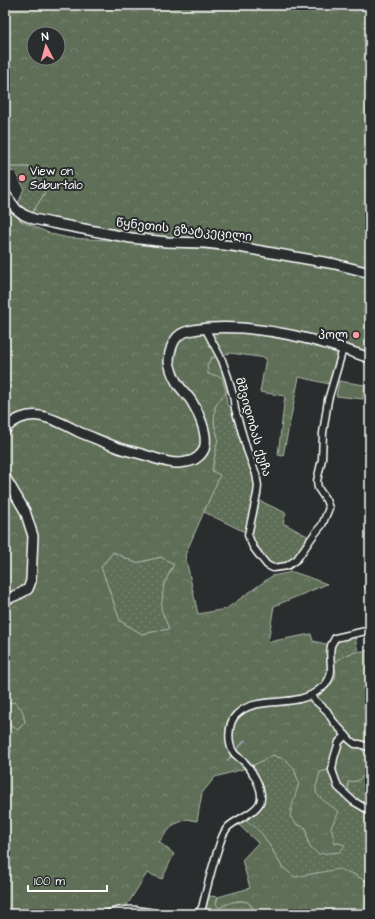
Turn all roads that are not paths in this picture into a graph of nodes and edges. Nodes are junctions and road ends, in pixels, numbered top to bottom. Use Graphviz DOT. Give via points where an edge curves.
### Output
graph roads {
  1 [pos="5,194"];
  2 [pos="370,273"];
  3 [pos="206,328"];
  4 [pos="343,349"];
  5 [pos="370,358"];
  6 [pos="5,430"];
  7 [pos="5,477"];
  8 [pos="5,600"];
  9 [pos="370,630"];
  10 [pos="310,696"];
  11 [pos="346,735"];
  12 [pos="370,748"];
  13 [pos="370,811"];
  14 [pos="117,912"];
  15 [pos="108,914"];
  16 [pos="158,914"];
  17 [pos="197,914"];
  1 -- 2 [label="main road, წყნეთის გზატკეცილი" via="24,215 52,223 146,240 234,246 335,264"];
  3 -- 4 [label="main road" via="252,328 309,339"];
  3 -- 4 [label="street, მშვიდობას ქუჩა" via="228,377 235,409 256,474 257,494 248,535 259,556 273,568 287,566 297,559 322,525 329,508 317,482 322,459 326,409"];
  3 -- 6 [label="main road" via="180,335 172,345 169,360 176,382 192,402 201,419 206,446 196,459 176,463 163,461 117,447 40,416 19,419"];
  4 -- 5 [label="main road"];
  7 -- 8 [label="main road" via="26,511 33,536 31,581 28,589"];
  9 -- 10 [label="street" via="335,638 331,646 331,672 328,682"];
  10 -- 11 [label="street" via="327,711"];
  10 -- 17 [label="street" via="301,700 257,705 235,716 230,726 230,745 234,753 251,770 259,786 262,800 250,812 227,827 214,860 202,908"];
  11 -- 12 [label="street" via="355,744"];
  11 -- 13 [label="street" via="339,742 332,770 338,787 353,801"];
  14 -- 15 [label="street"];
  14 -- 16 [label="street" via="139,910"];
}
